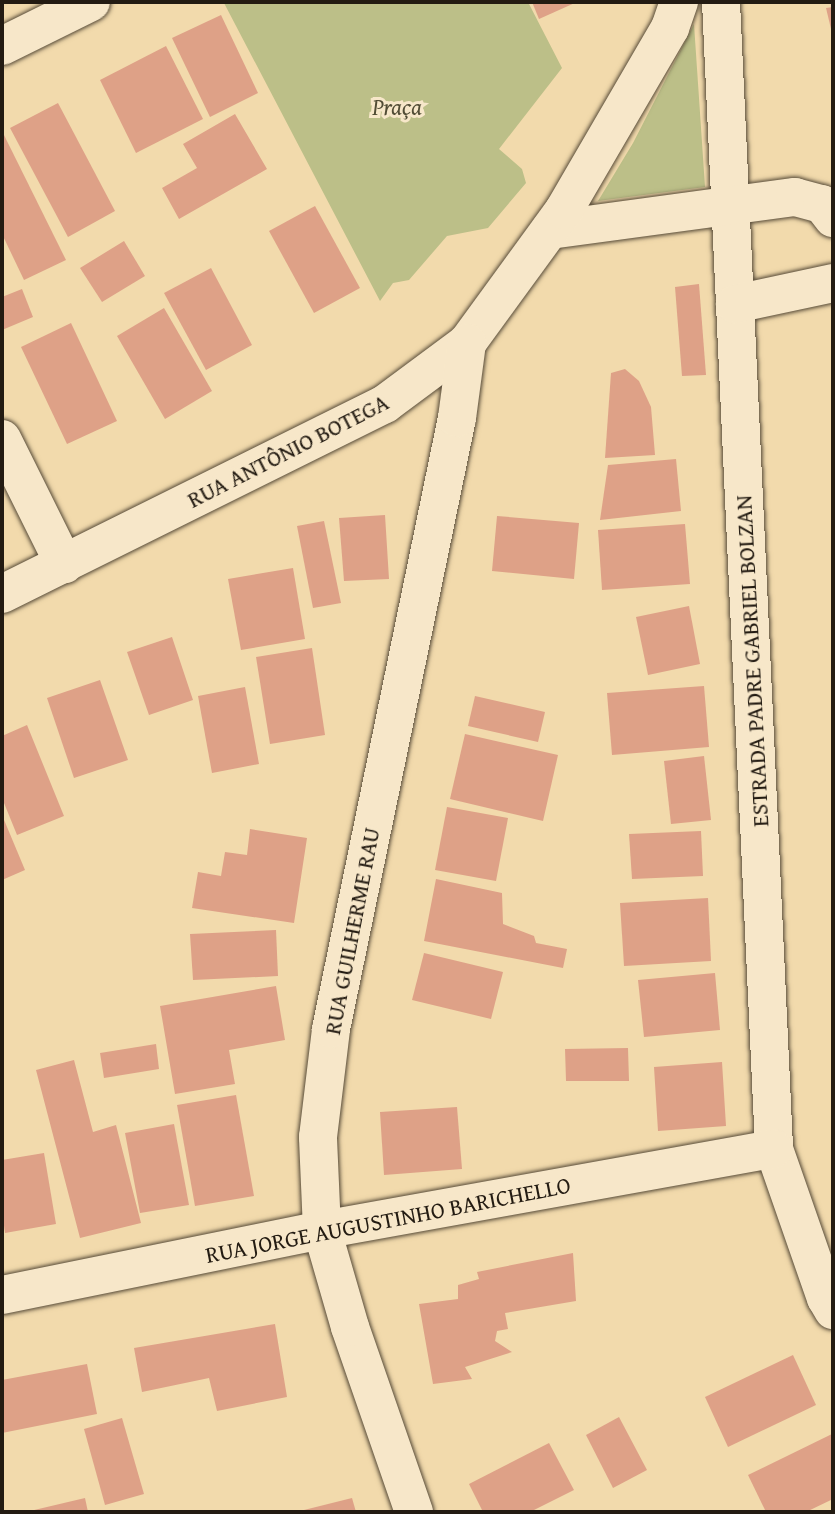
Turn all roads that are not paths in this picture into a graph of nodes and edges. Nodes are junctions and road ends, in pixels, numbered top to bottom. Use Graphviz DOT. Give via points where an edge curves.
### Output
graph roads {
  1 [pos="91,2"];
  2 [pos="679,2"];
  3 [pos="721,2"];
  4 [pos="2,46"];
  5 [pos="731,206"];
  6 [pos="833,218"];
  7 [pos="551,230"];
  8 [pos="833,283"];
  9 [pos="735,304"];
  10 [pos="467,343"];
  11 [pos="2,439"];
  12 [pos="64,564"];
  13 [pos="2,594"];
  14 [pos="774,1149"];
  15 [pos="322,1230"];
  16 [pos="2,1295"];
  17 [pos="833,1310"];
  18 [pos="414,1512"];
  1 -- 4 [label="street"];
  2 -- 7 [label="street, RUA ANTÔNIO BOTEGA" via="670,28"];
  3 -- 5 [label="street, ESTRADA PADRE GABRIEL BOLZAN"];
  5 -- 6 [label="street" via="795,197 822,204"];
  5 -- 7 [label="street"];
  5 -- 9 [label="street, ESTRADA PADRE GABRIEL BOLZAN"];
  7 -- 10 [label="street, RUA ANTÔNIO BOTEGA"];
  8 -- 9 [label="street"];
  9 -- 14 [label="street, ESTRADA PADRE GABRIEL BOLZAN"];
  10 -- 12 [label="street, RUA ANTÔNIO BOTEGA" via="385,404"];
  10 -- 15 [label="street, RUA GUILHERME RAU" via="457,418 331,1029 318,1137"];
  11 -- 12 [label="street"];
  12 -- 13 [label="street, RUA ANTÔNIO BOTEGA"];
  14 -- 15 [label="street, RUA JORGE AUGUSTINHO BARICHELLO"];
  14 -- 17 [label="street, ESTRADA PADRE GABRIEL BOLZAN"];
  15 -- 16 [label="street, RUA JORGE AUGUSTINHO BARICHELLO"];
  15 -- 18 [label="street, RUA GUILHERME RAU"];
}
